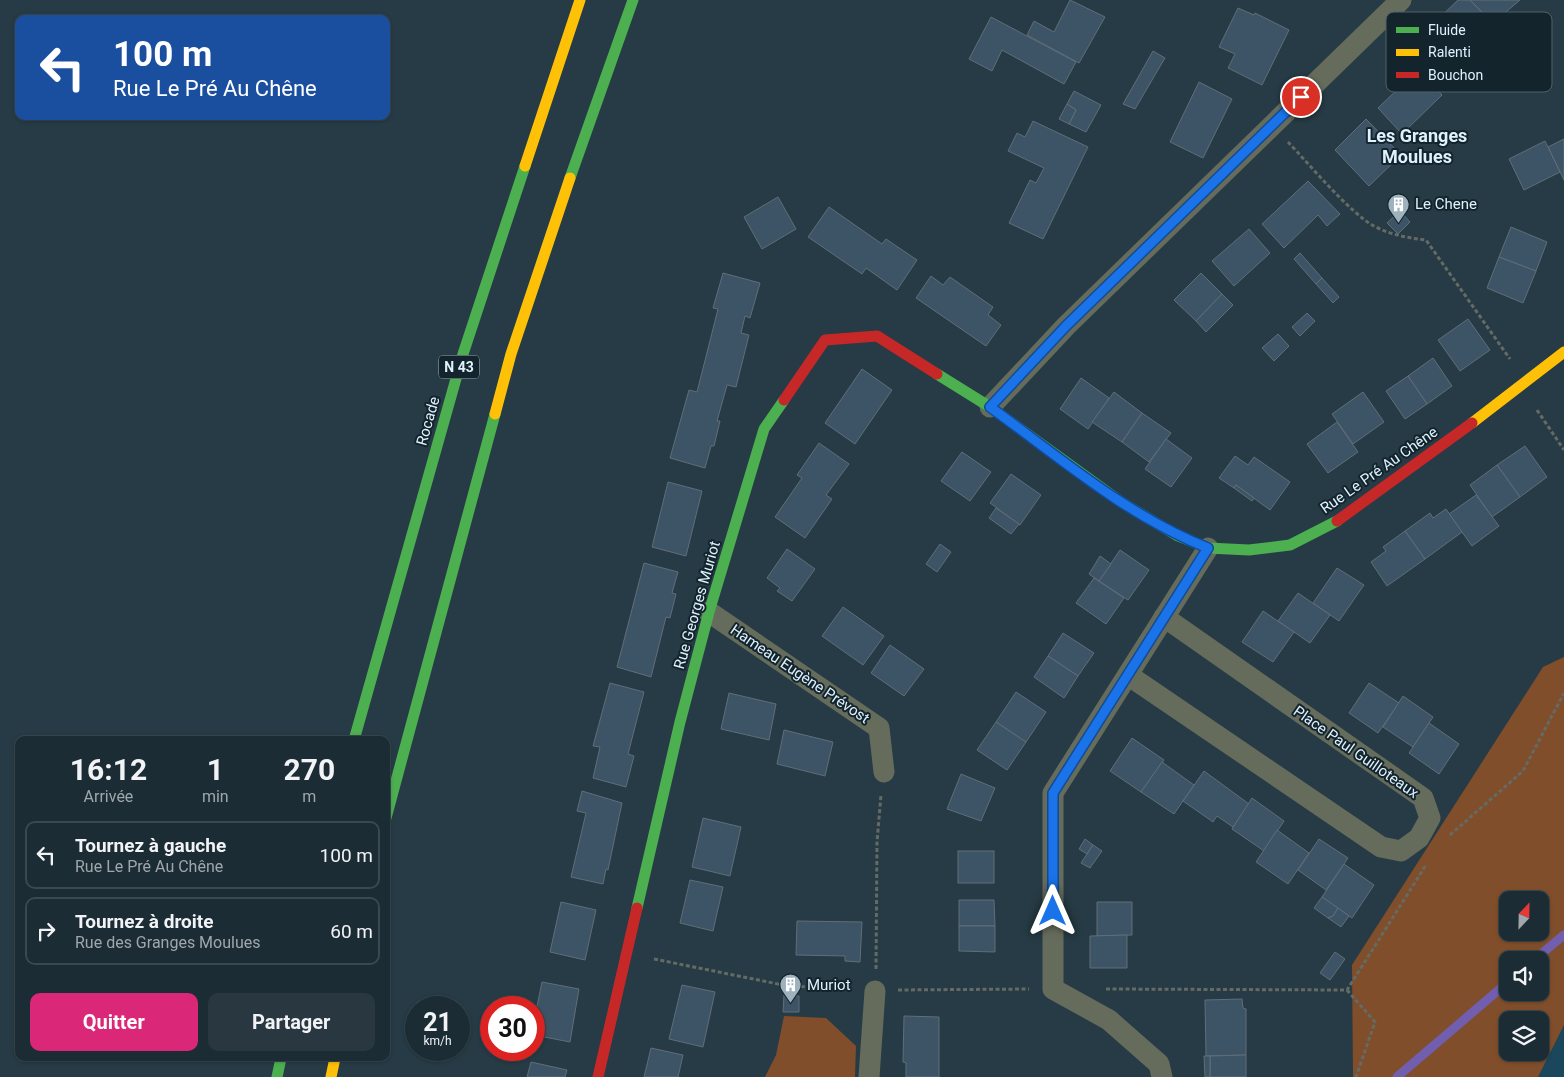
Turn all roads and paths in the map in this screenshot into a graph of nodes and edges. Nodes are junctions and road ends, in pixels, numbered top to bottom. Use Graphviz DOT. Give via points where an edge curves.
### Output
graph roads {
  1 [pos="574,0"];
  2 [pos="580,0"];
  3 [pos="633,0"];
  4 [pos="1401,0"];
  5 [pos="1389,12"];
  6 [pos="575,13"];
  7 [pos="1386,15"];
  8 [pos="633,34"];
  9 [pos="1272,125"];
  10 [pos="561,202"];
  11 [pos="1564,352"];
  12 [pos="1524,385"];
  13 [pos="990,407"];
  14 [pos="1564,450"];
  15 [pos="1208,548"];
  16 [pos="709,612"];
  17 [pos="1164,617"];
  18 [pos="1128,675"];
  19 [pos="1564,692"];
  20 [pos="355,736"];
  21 [pos="884,772"];
  22 [pos="390,803"];
  23 [pos="1445,840"];
  24 [pos="1427,863"];
  25 [pos="626,953"];
  26 [pos="1053,990"];
  27 [pos="1100,990"];
  28 [pos="1347,990"];
  29 [pos="875,991"];
  30 [pos="281,1061"];
  31 [pos="334,1061"];
  32 [pos="277,1077"];
  33 [pos="331,1077"];
  34 [pos="598,1077"];
  35 [pos="869,1077"];
  36 [pos="1162,1077"];
  37 [pos="1356,1077"];
  1 -- 6 [label="main road"];
  2 -- 6 [label="main road, Rocade / N 43"];
  3 -- 10 [label="main road"];
  4 -- 5 [label="street"];
  6 -- 20 [label="main road, Rocade / N 43" via="463,354"];
  7 -- 9 [label="street"];
  8 -- 10 [label="main road"];
  9 -- 12 [label="path" via="1372,225 1408,238 1426,240"];
  9 -- 13 [label="street" via="1066,326"];
  10 -- 22 [label="main road" via="511,354"];
  11 -- 12 [label="main road, Rue Le Pré Au Chêne"];
  12 -- 14 [label="path"];
  12 -- 15 [label="main road, Rue Le Pré Au Chêne" via="1341,519 1290,545 1249,550"];
  13 -- 15 [label="main road, Rue Le Pré Au Chêne" via="1122,502 1178,536"];
  13 -- 16 [label="main road, Rue Georges Muriot" via="876,336 825,340 764,429"];
  15 -- 17 [label="street"];
  16 -- 21 [label="street, Hameau Eugène Prévost" via="879,728"];
  16 -- 25 [label="main road, Rue Georges Muriot"];
  17 -- 18 [label="street"];
  17 -- 18 [label="street, Place Paul Guilloteaux" via="1423,798 1430,818 1418,838 1402,851 1381,848"];
  18 -- 26 [label="street" via="1053,793"];
  19 -- 23 [label="path" via="1522,770"];
  21 -- 29 [label="path" via="877,842"];
  24 -- 28 [label="path"];
  25 -- 29 [label="path" via="788,986"];
  25 -- 34 [label="main road, Rue Georges Muriot"];
  26 -- 29 [label="path"];
  26 -- 36 [label="street" via="1109,1020 1159,1064"];
  27 -- 28 [label="path"];
  28 -- 37 [label="path" via="1375,1022"];
  29 -- 35 [label="street"];
  30 -- 32 [label="main road"];
  31 -- 33 [label="main road"];
}
